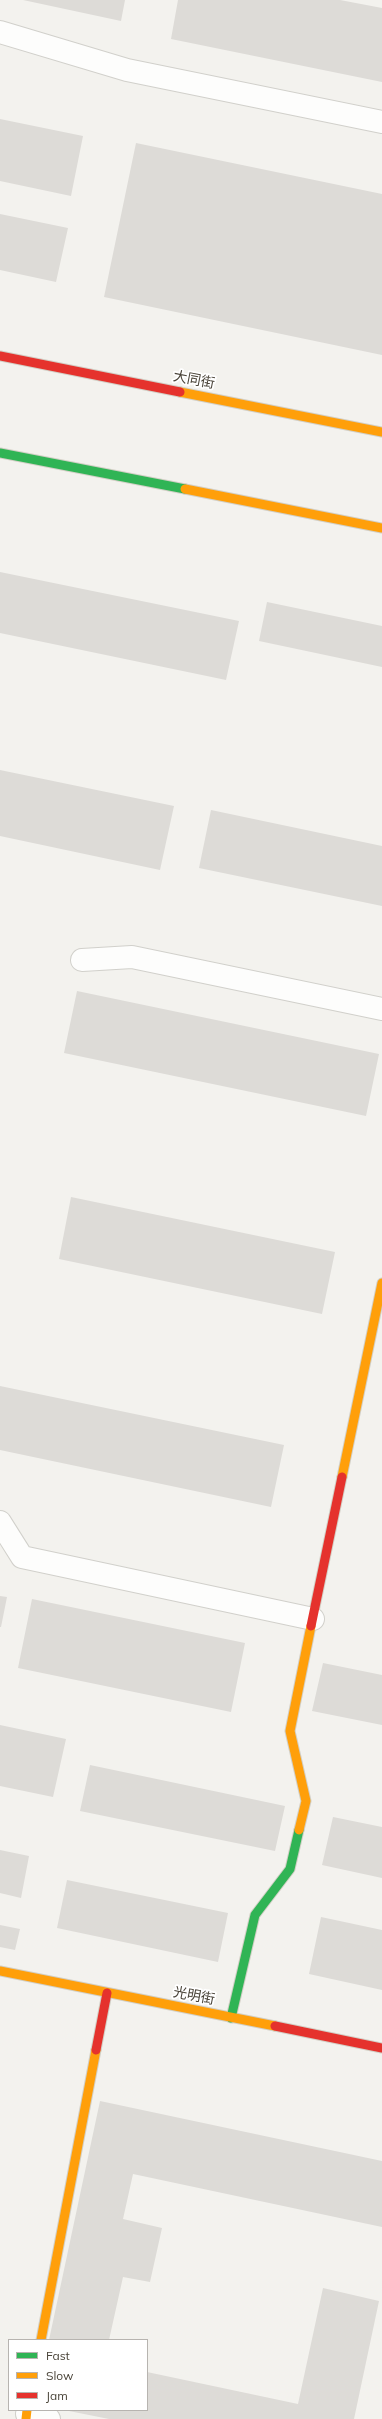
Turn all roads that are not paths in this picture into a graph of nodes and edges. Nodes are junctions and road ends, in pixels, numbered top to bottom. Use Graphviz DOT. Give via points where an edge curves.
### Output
graph roads {
  1 [pos="0,32"];
  2 [pos="382,122"];
  3 [pos="0,356"];
  4 [pos="382,432"];
  5 [pos="0,452"];
  6 [pos="382,528"];
  7 [pos="82,960"];
  8 [pos="382,1009"];
  9 [pos="382,1283"];
  10 [pos="0,1522"];
  11 [pos="313,1618"];
  12 [pos="0,1971"];
  13 [pos="107,1993"];
  14 [pos="231,2018"];
  15 [pos="382,2048"];
  16 [pos="41,2339"];
  17 [pos="27,2414"];
  18 [pos="49,2419"];
  1 -- 2 [label="street" via="127,70"];
  3 -- 4 [label="main road, 大同街"];
  5 -- 6 [label="main road"];
  7 -- 8 [label="street" via="132,957"];
  9 -- 11 [label="main road"];
  10 -- 11 [label="street" via="22,1557"];
  11 -- 14 [label="main road" via="290,1731 306,1801 290,1869 255,1915"];
  12 -- 13 [label="main road, 光明街"];
  13 -- 14 [label="main road, 光明街"];
  13 -- 16 [label="main road"];
  14 -- 15 [label="main road, 光明街"];
  17 -- 18 [label="street"];
}
